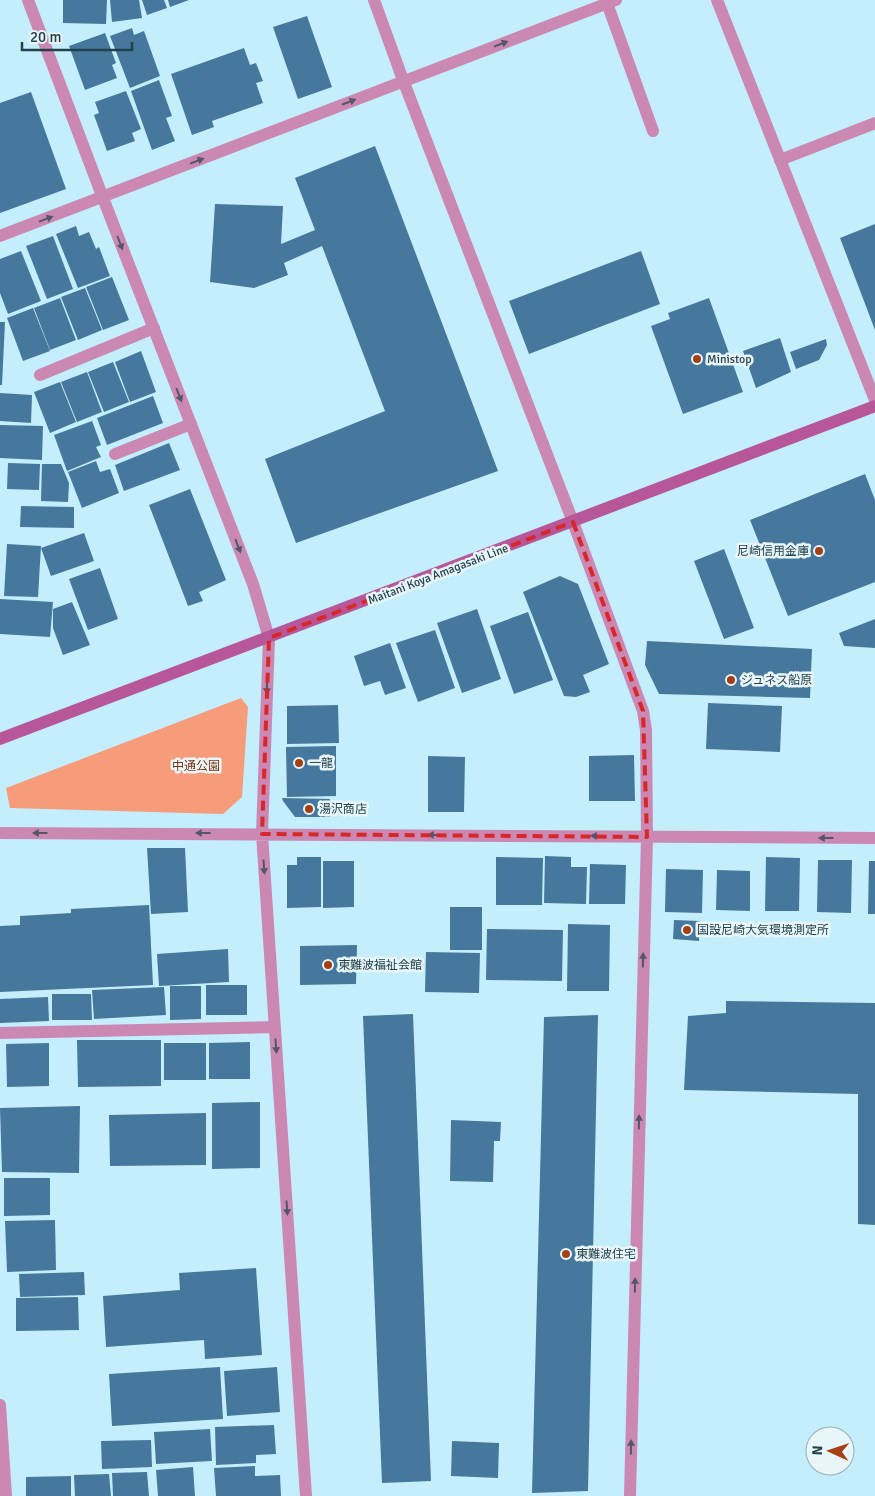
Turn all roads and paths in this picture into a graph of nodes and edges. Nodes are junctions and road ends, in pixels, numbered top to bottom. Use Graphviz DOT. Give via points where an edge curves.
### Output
graph roads {
  1 [pos="28,0"];
  2 [pos="374,0"];
  3 [pos="717,0"];
  4 [pos="612,2"];
  5 [pos="403,80"];
  6 [pos="875,123"];
  7 [pos="653,131"];
  8 [pos="780,160"];
  9 [pos="103,198"];
  10 [pos="0,236"];
  11 [pos="154,328"];
  12 [pos="40,375"];
  13 [pos="875,400"];
  14 [pos="875,406"];
  15 [pos="190,424"];
  16 [pos="115,454"];
  17 [pos="573,522"];
  18 [pos="269,638"];
  19 [pos="0,738"];
  20 [pos="0,833"];
  21 [pos="262,834"];
  22 [pos="646,837"];
  23 [pos="875,838"];
  24 [pos="274,1027"];
  25 [pos="0,1033"];
  26 [pos="0,1405"];
  27 [pos="6,1496"];
  28 [pos="306,1496"];
  29 [pos="630,1496"];
  1 -- 9 [label="street"];
  2 -- 5 [label="street"];
  3 -- 8 [label="street"];
  5 -- 4 [label="street, one-way"];
  4 -- 7 [label="street"];
  9 -- 5 [label="street, one-way"];
  5 -- 17 [label="street"];
  6 -- 8 [label="street"];
  8 -- 13 [label="street"];
  10 -- 9 [label="street, one-way"];
  9 -- 11 [label="street, one-way"];
  11 -- 12 [label="street"];
  11 -- 15 [label="street, one-way"];
  14 -- 17 [label="main road, Maitani Koya Amagasaki Line"];
  15 -- 16 [label="street"];
  15 -- 18 [label="street, one-way" via="253,584"];
  17 -- 18 [label="main road, Maitani Koya Amagasaki Line"];
  17 -- 22 [label="street" via="643,711 646,730"];
  18 -- 19 [label="main road, Maitani Koya Amagasaki Line"];
  18 -- 21 [label="street, one-way"];
  21 -- 20 [label="street, one-way"];
  22 -- 21 [label="street, one-way"];
  21 -- 24 [label="street, one-way"];
  23 -- 22 [label="street, one-way"];
  29 -- 22 [label="street, one-way"];
  24 -- 25 [label="street"];
  24 -- 28 [label="street, one-way"];
  26 -- 27 [label="street"];
}
